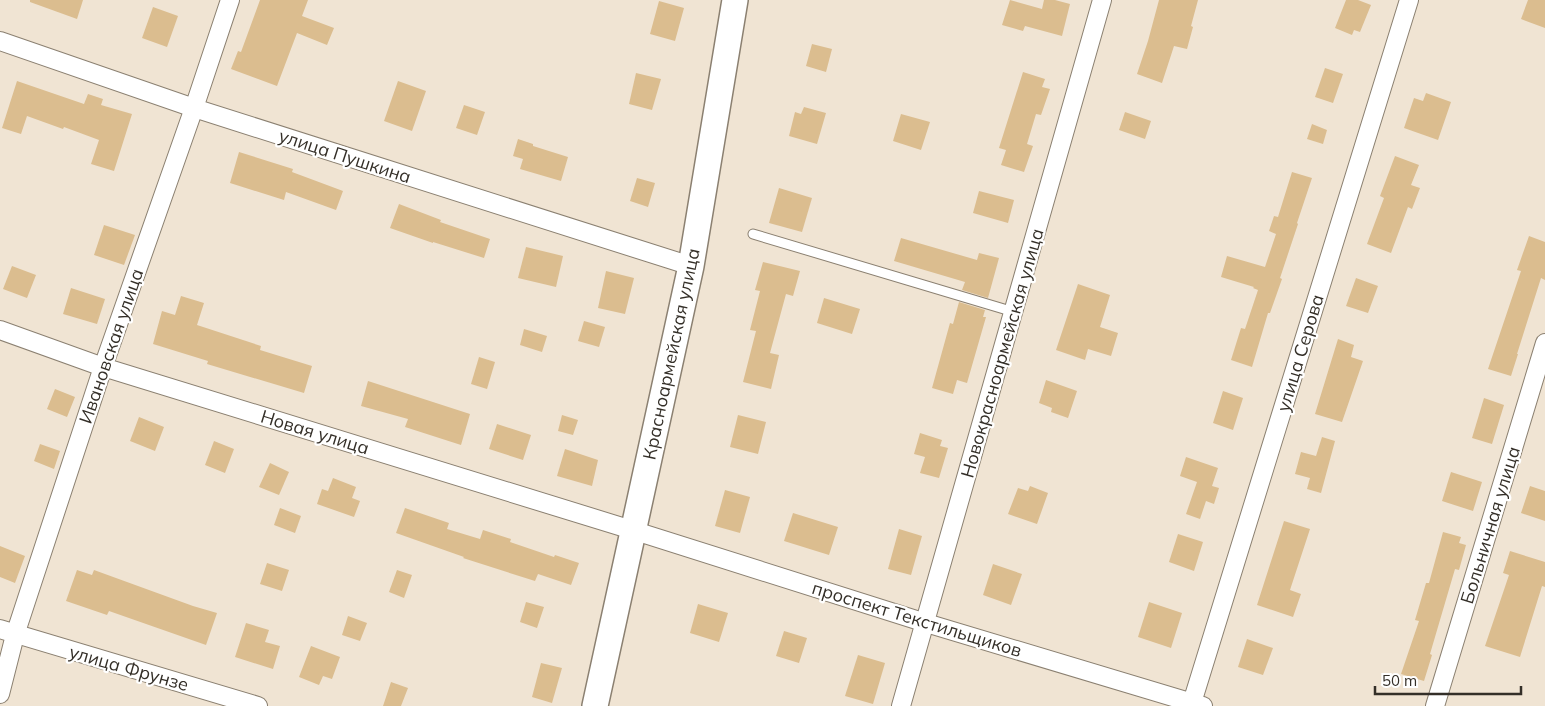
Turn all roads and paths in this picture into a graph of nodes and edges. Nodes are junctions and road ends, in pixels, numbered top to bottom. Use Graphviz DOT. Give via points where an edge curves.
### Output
graph roads {
  1 [pos="230,0"];
  2 [pos="736,0"];
  3 [pos="1102,0"];
  4 [pos="1409,0"];
  5 [pos="0,41"];
  6 [pos="194,108"];
  7 [pos="753,234"];
  8 [pos="691,266"];
  9 [pos="1014,312"];
  10 [pos="0,330"];
  11 [pos="1545,343"];
  12 [pos="103,367"];
  13 [pos="632,530"];
  14 [pos="926,622"];
  15 [pos="8,632"];
  16 [pos="0,694"];
  17 [pos="1195,705"];
  18 [pos="258,706"];
  19 [pos="595,706"];
  20 [pos="901,706"];
  21 [pos="1435,706"];
  1 -- 6 [label="street, Ивановская улица"];
  2 -- 8 [label="street, Красноармейская улица"];
  3 -- 9 [label="street, Новокрасноармейская улица"];
  4 -- 17 [label="street, улица Серова"];
  5 -- 6 [label="street, улица Пушкина"];
  6 -- 8 [label="street, улица Пушкина"];
  6 -- 12 [label="street, Ивановская улица"];
  7 -- 9 [label="lane"];
  8 -- 13 [label="street, Красноармейская улица"];
  9 -- 14 [label="street, Новокрасноармейская улица"];
  10 -- 12 [label="street, Новая улица"];
  11 -- 21 [label="street, Больничная улица"];
  12 -- 13 [label="street, Новая улица"];
  12 -- 15 [label="street, Ивановская улица"];
  13 -- 14 [label="street, проспект Текстильщиков"];
  13 -- 19 [label="street, Красноармейская улица"];
  14 -- 17 [label="street, проспект Текстильщиков"];
  14 -- 20 [label="street, Новокрасноармейская улица"];
  15 -- 16 [label="street, Ивановская улица"];
  15 -- 18 [label="street, улица Фрунзе"];
}
